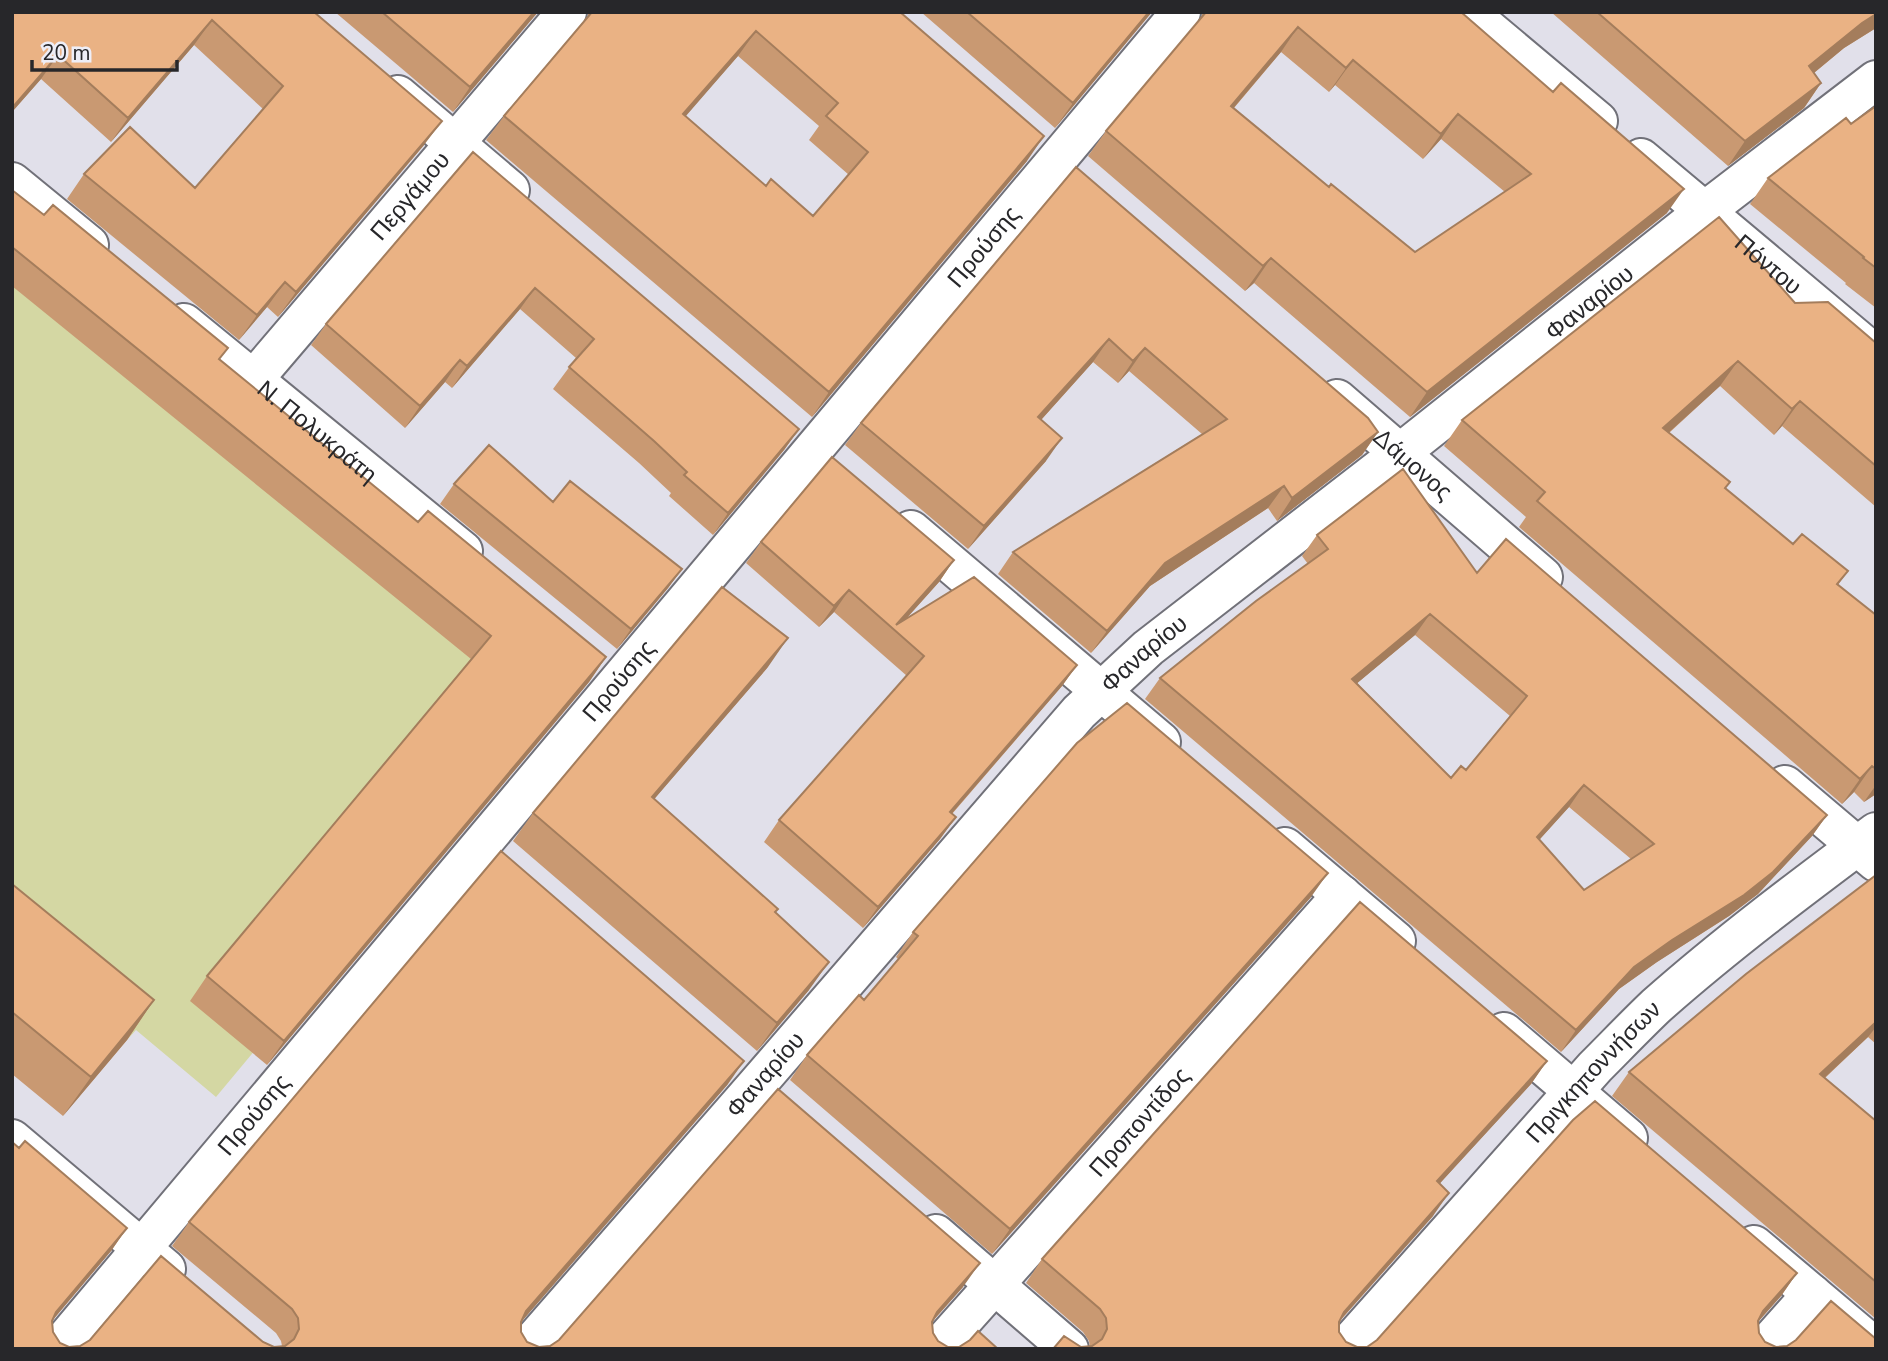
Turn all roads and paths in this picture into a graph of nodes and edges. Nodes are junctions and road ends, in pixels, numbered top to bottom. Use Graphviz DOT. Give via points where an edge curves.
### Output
graph roads {
  1 [pos="568,12"];
  2 [pos="1181,12"];
  3 [pos="1468,12"];
  4 [pos="372,73"];
  5 [pos="1876,80"];
  6 [pos="1028,134"];
  7 [pos="454,143"];
  8 [pos="1069,169"];
  9 [pos="12,181"];
  10 [pos="1705,211"];
  11 [pos="539,215"];
  12 [pos="117,268"];
  13 [pos="159,302"];
  14 [pos="1876,355"];
  15 [pos="1307,373"];
  16 [pos="253,380"];
  17 [pos="1400,453"];
  18 [pos="889,511"];
  19 [pos="491,574"];
  20 [pos="1566,596"];
  21 [pos="1100,691"];
  22 [pos="1184,762"];
  23 [pos="1763,766"];
  24 [pos="1258,824"];
  25 [pos="1869,847"];
  26 [pos="1342,895"];
  27 [pos="1426,966"];
  28 [pos="1479,1011"];
  29 [pos="729,1056"];
  30 [pos="769,1091"];
  31 [pos="1574,1092"];
  32 [pos="12,1139"];
  33 [pos="1657,1162"];
  34 [pos="912,1214"];
  35 [pos="1729,1224"];
  36 [pos="142,1248"];
  37 [pos="994,1284"];
  38 [pos="192,1290"];
  39 [pos="1812,1294"];
  40 [pos="1876,1348"];
  41 [pos="57,1349"];
  42 [pos="526,1349"];
  43 [pos="937,1349"];
  44 [pos="1069,1349"];
  45 [pos="1345,1349"];
  46 [pos="1763,1349"];
  1 -- 7 [label="street, Περγάμου"];
  2 -- 8 [label="street, Προύσης"];
  3 -- 10 [label="street, Πόντου"];
  4 -- 7 [label="street"];
  5 -- 10 [label="street, Φαναρίου"];
  6 -- 8 [label="street"];
  7 -- 11 [label="street"];
  7 -- 16 [label="street, Περγάμου"];
  8 -- 36 [label="street, Προύσης" via="610,671 494,853"];
  9 -- 12 [label="street"];
  10 -- 14 [label="street, Πόντου"];
  10 -- 17 [label="street, Φαναρίου"];
  13 -- 16 [label="street, Ν. Πολυκράτη"];
  15 -- 17 [label="street, Δάμονος"];
  16 -- 19 [label="street, Ν. Πολυκράτη"];
  17 -- 20 [label="street, Δάμονος"];
  17 -- 21 [label="street, Φαναρίου" via="1147,648"];
  18 -- 21 [label="street"];
  21 -- 22 [label="street"];
  21 -- 30 [label="street, Φαναρίου"];
  23 -- 25 [label="street"];
  24 -- 26 [label="street"];
  25 -- 31 [label="street, Πριγκηποννήσων" via="1742,933 1691,975 1626,1035"];
  26 -- 27 [label="street"];
  26 -- 37 [label="street, Προποντίδος"];
  28 -- 31 [label="street"];
  29 -- 30 [label="street"];
  30 -- 42 [label="street, Φαναρίου"];
  31 -- 33 [label="street"];
  31 -- 45 [label="street, Πριγκηποννήσων"];
  32 -- 36 [label="street"];
  34 -- 37 [label="street"];
  35 -- 39 [label="street"];
  36 -- 38 [label="street"];
  36 -- 41 [label="street, Προύσης"];
  37 -- 43 [label="street, Προποντίδος"];
  37 -- 44 [label="street"];
  39 -- 40 [label="street"];
  39 -- 46 [label="street"];
}
